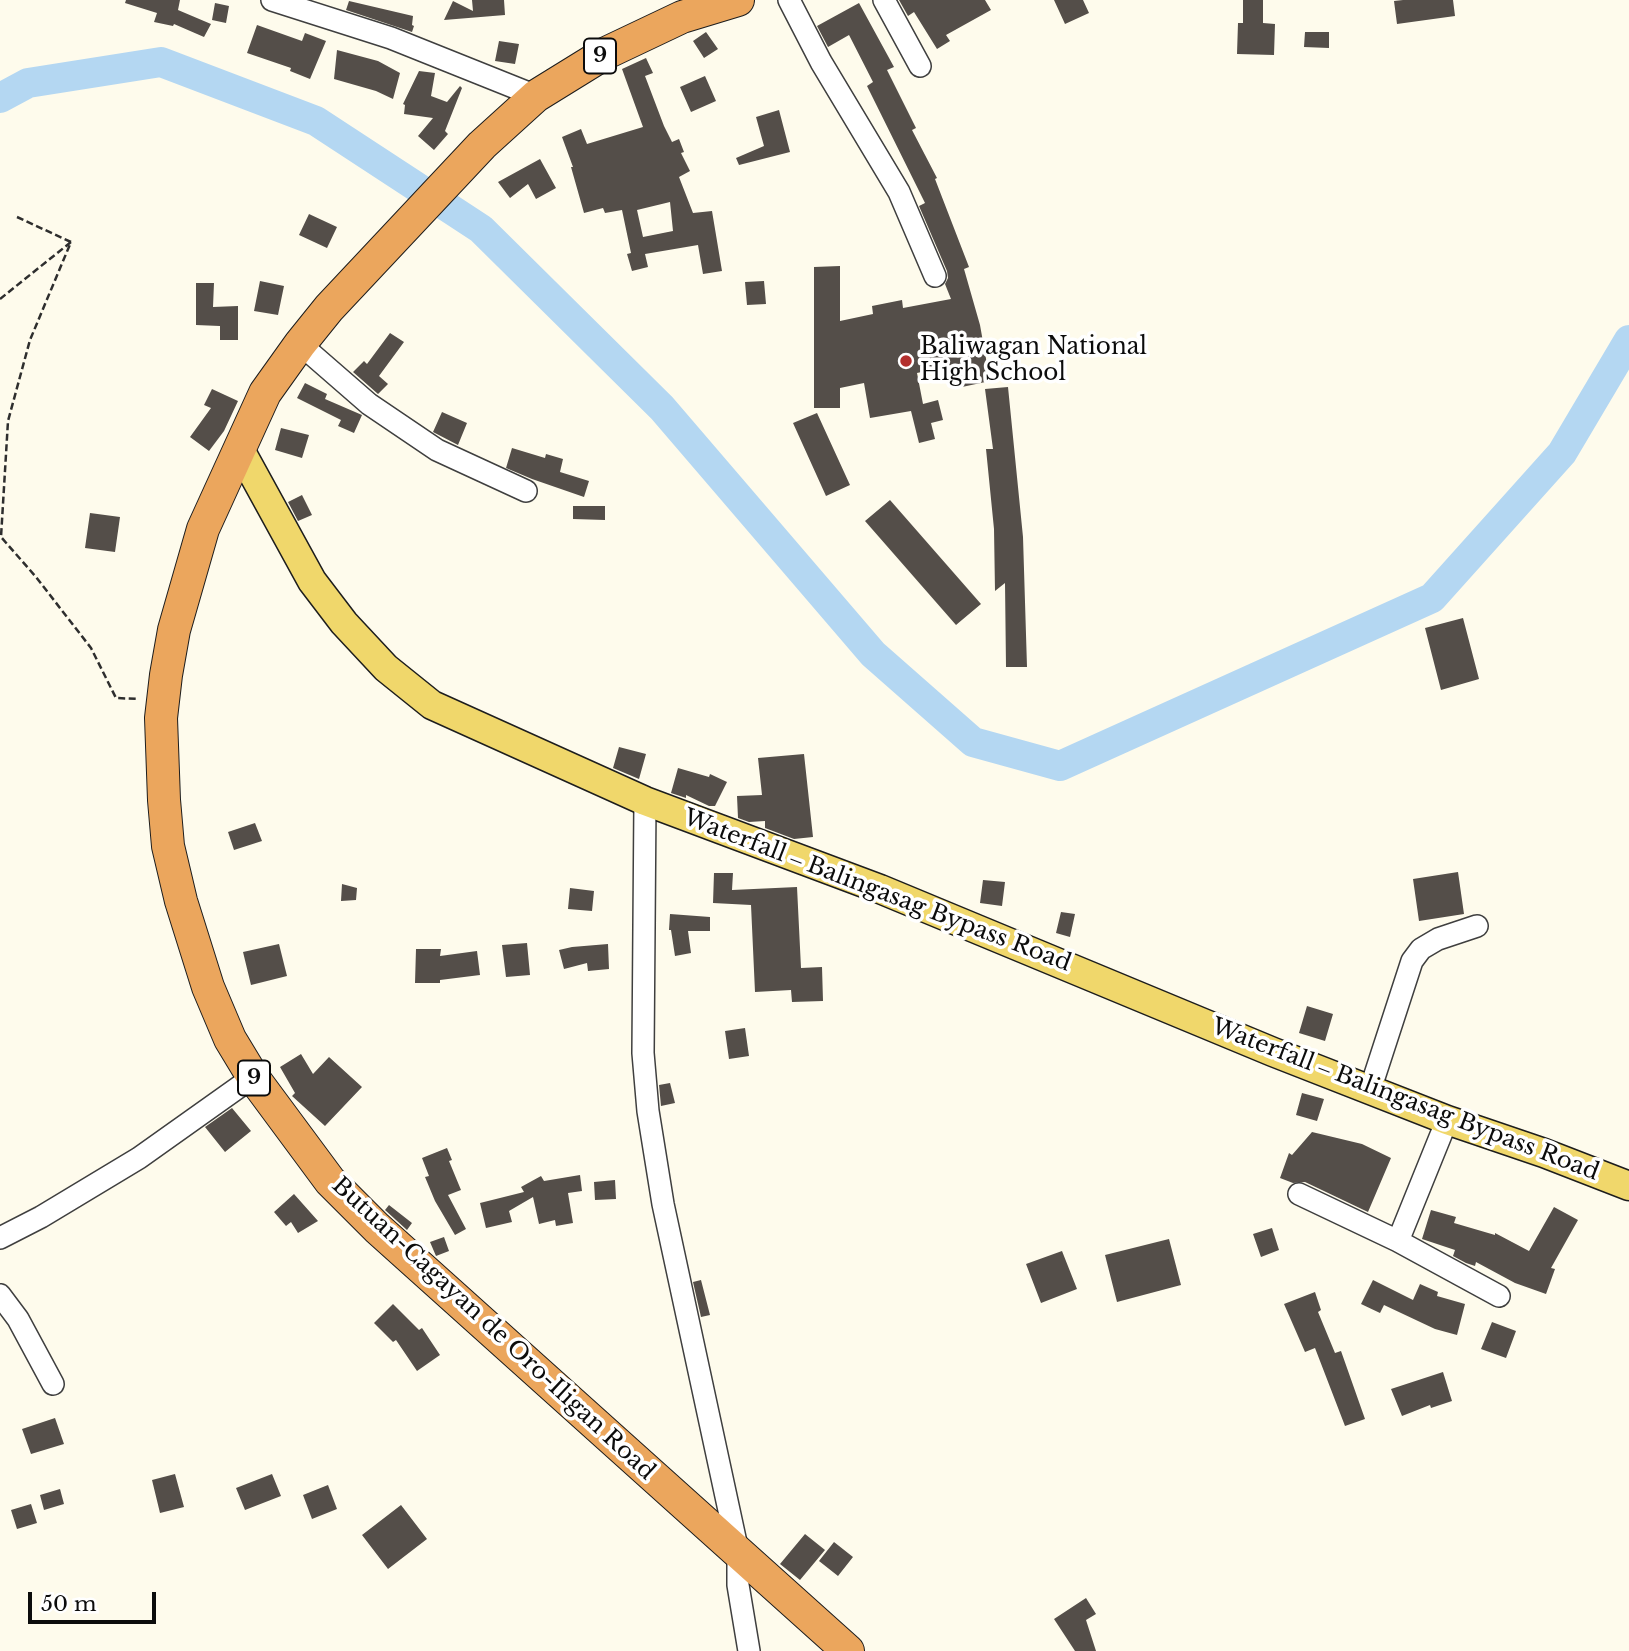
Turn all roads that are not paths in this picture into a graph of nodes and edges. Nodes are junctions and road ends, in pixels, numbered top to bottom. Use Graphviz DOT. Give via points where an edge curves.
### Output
graph roads {
  1 [pos="272,0"];
  2 [pos="738,0"];
  3 [pos="789,0"];
  4 [pos="884,0"];
  5 [pos="920,66"];
  6 [pos="536,96"];
  7 [pos="935,276"];
  8 [pos="300,344"];
  9 [pos="239,448"];
  10 [pos="526,491"];
  11 [pos="645,802"];
  12 [pos="1477,926"];
  13 [pos="253,1077"];
  14 [pos="1370,1090"];
  15 [pos="1447,1120"];
  16 [pos="1629,1186"];
  17 [pos="1300,1194"];
  18 [pos="0,1238"];
  19 [pos="1398,1241"];
  20 [pos="0,1294"];
  21 [pos="1499,1296"];
  22 [pos="53,1384"];
  23 [pos="738,1552"];
  24 [pos="749,1651"];
  25 [pos="848,1651"];
  1 -- 6 [label="street" via="391,38"];
  2 -- 6 [label="highway, Butuan-Cagayan de Oro-Iligan Road / 9" via="682,17 615,49"];
  3 -- 7 [label="street" via="899,192"];
  4 -- 5 [label="street"];
  6 -- 8 [label="highway, Butuan-Cagayan de Oro-Iligan Road / 9" via="482,145"];
  8 -- 9 [label="highway, Butuan-Cagayan de Oro-Iligan Road / 9" via="265,393"];
  8 -- 10 [label="street" via="369,404 437,450"];
  9 -- 11 [label="main road, Waterfall ‒ Balingasag Bypass Road" via="312,581 386,668 432,705"];
  9 -- 13 [label="highway, Butuan-Cagayan de Oro-Iligan Road / 9" via="203,529 174,630 161,751 169,846 181,901 208,987 230,1039"];
  11 -- 14 [label="main road, Waterfall ‒ Balingasag Bypass Road" via="880,889"];
  11 -- 23 [label="street" via="643,1054 648,1111 663,1204"];
  12 -- 14 [label="street" via="1438,939 1412,961"];
  13 -- 18 [label="street" via="139,1158"];
  13 -- 23 [label="highway, Butuan-Cagayan de Oro-Iligan Road / 9" via="330,1181 377,1228"];
  14 -- 15 [label="main road, Waterfall ‒ Balingasag Bypass Road"];
  15 -- 16 [label="main road, Waterfall ‒ Balingasag Bypass Road"];
  15 -- 19 [label="street"];
  17 -- 19 [label="street"];
  19 -- 21 [label="street"];
  20 -- 22 [label="street"];
  23 -- 24 [label="street" via="738,1585"];
  23 -- 25 [label="highway, Butuan-Cagayan de Oro-Iligan Road / 9"];
}
